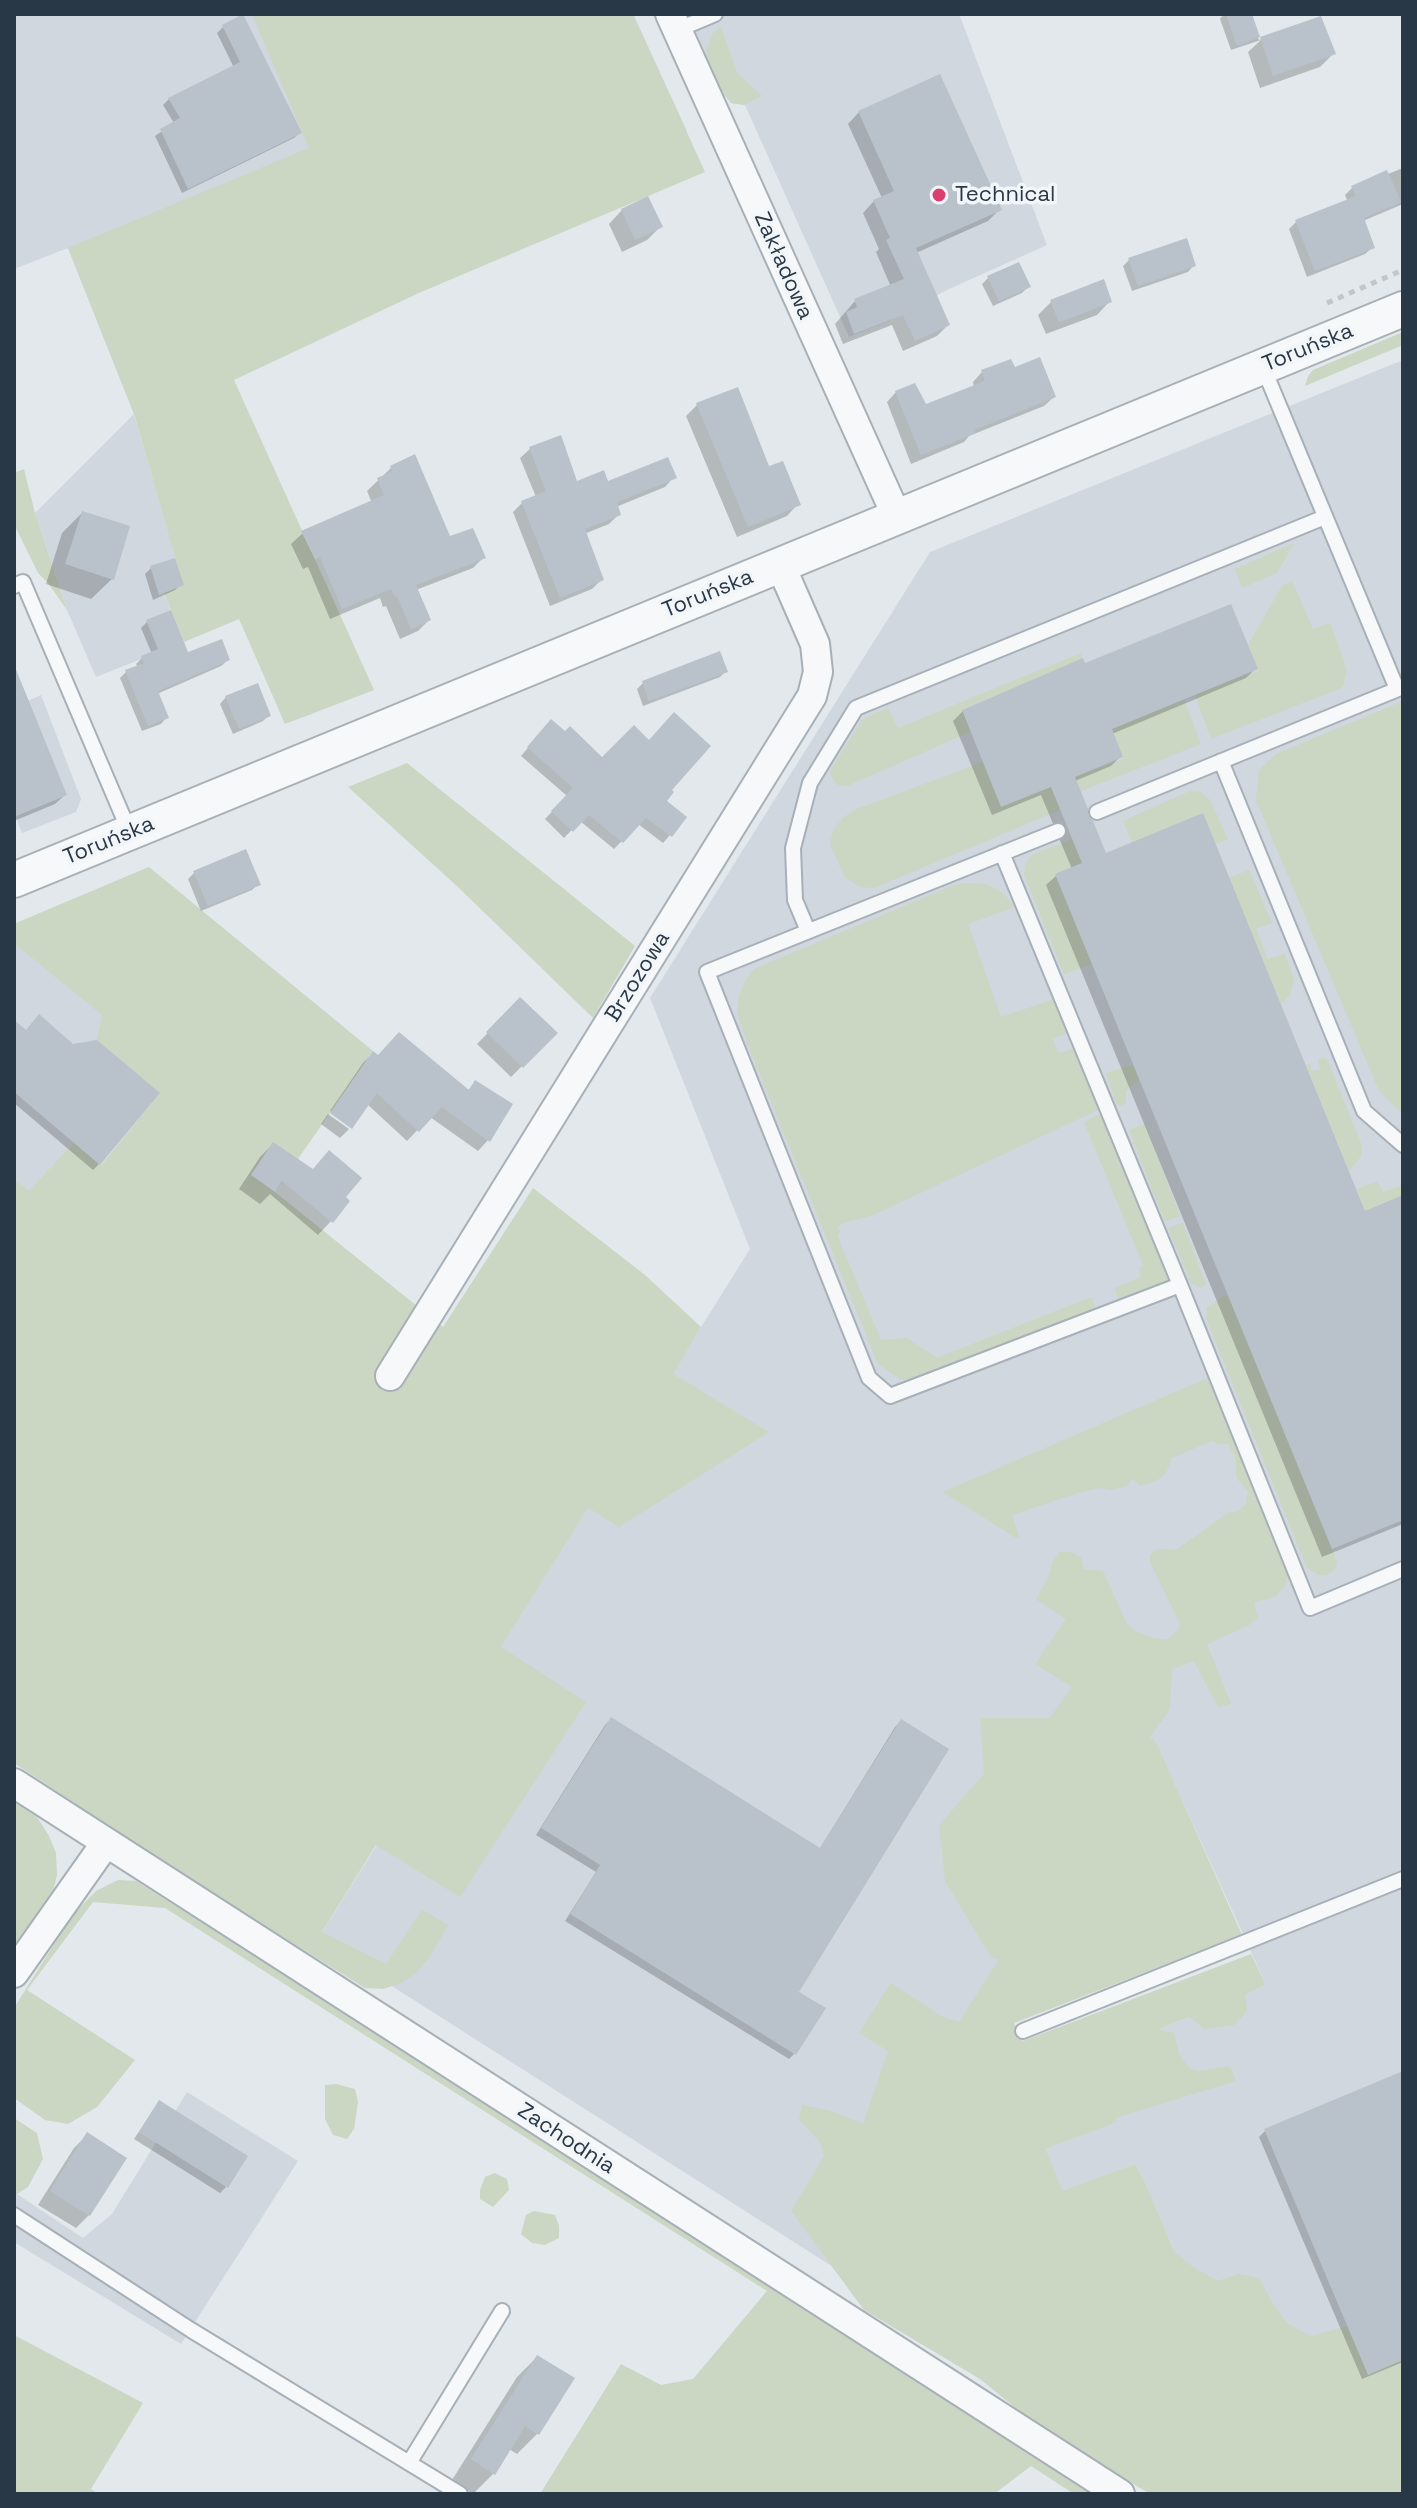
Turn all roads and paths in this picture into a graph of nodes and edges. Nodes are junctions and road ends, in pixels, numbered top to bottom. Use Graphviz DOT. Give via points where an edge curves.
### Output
graph roads {
  1 [pos="715,14"];
  2 [pos="673,22"];
  3 [pos="1403,309"];
  4 [pos="1263,366"];
  5 [pos="897,517"];
  6 [pos="1325,517"];
  7 [pos="780,564"];
  8 [pos="14,586"];
  9 [pos="1400,688"];
  10 [pos="1221,761"];
  11 [pos="1097,812"];
  12 [pos="1058,831"];
  13 [pos="130,833"];
  14 [pos="1002,853"];
  15 [pos="14,880"];
  16 [pos="808,931"];
  17 [pos="1403,1145"];
  18 [pos="1180,1285"];
  19 [pos="390,1376"];
  20 [pos="1403,1569"];
  21 [pos="14,1783"];
  22 [pos="105,1844"];
  23 [pos="1403,1879"];
  24 [pos="14,1973"];
  25 [pos="1023,2031"];
  26 [pos="14,2215"];
  27 [pos="502,2311"];
  28 [pos="409,2463"];
  29 [pos="460,2494"];
  30 [pos="1120,2494"];
  1 -- 2 [label="lane"];
  2 -- 5 [label="street, Zakładowa"];
  3 -- 4 [label="street, Toruńska"];
  4 -- 5 [label="street, Toruńska"];
  4 -- 6 [label="lane"];
  5 -- 7 [label="street, Toruńska"];
  6 -- 9 [label="lane"];
  6 -- 16 [label="lane" via="856,708 810,783 793,848 795,900"];
  7 -- 13 [label="street, Toruńska"];
  7 -- 19 [label="street, Brzozowa" via="815,644 818,672 812,696"];
  8 -- 13 [label="lane" via="23,582"];
  9 -- 10 [label="lane"];
  10 -- 11 [label="lane"];
  10 -- 17 [label="lane" via="1364,1111"];
  12 -- 14 [label="lane"];
  13 -- 15 [label="street, Toruńska"];
  14 -- 16 [label="lane"];
  14 -- 18 [label="lane"];
  16 -- 18 [label="lane" via="707,972 869,1378 890,1396"];
  18 -- 20 [label="lane" via="1310,1608"];
  21 -- 22 [label="street, Zachodnia"];
  22 -- 24 [label="street"];
  22 -- 30 [label="street, Zachodnia"];
  23 -- 25 [label="lane"];
  26 -- 28 [label="lane"];
  27 -- 28 [label="lane"];
  28 -- 29 [label="lane"];
}
